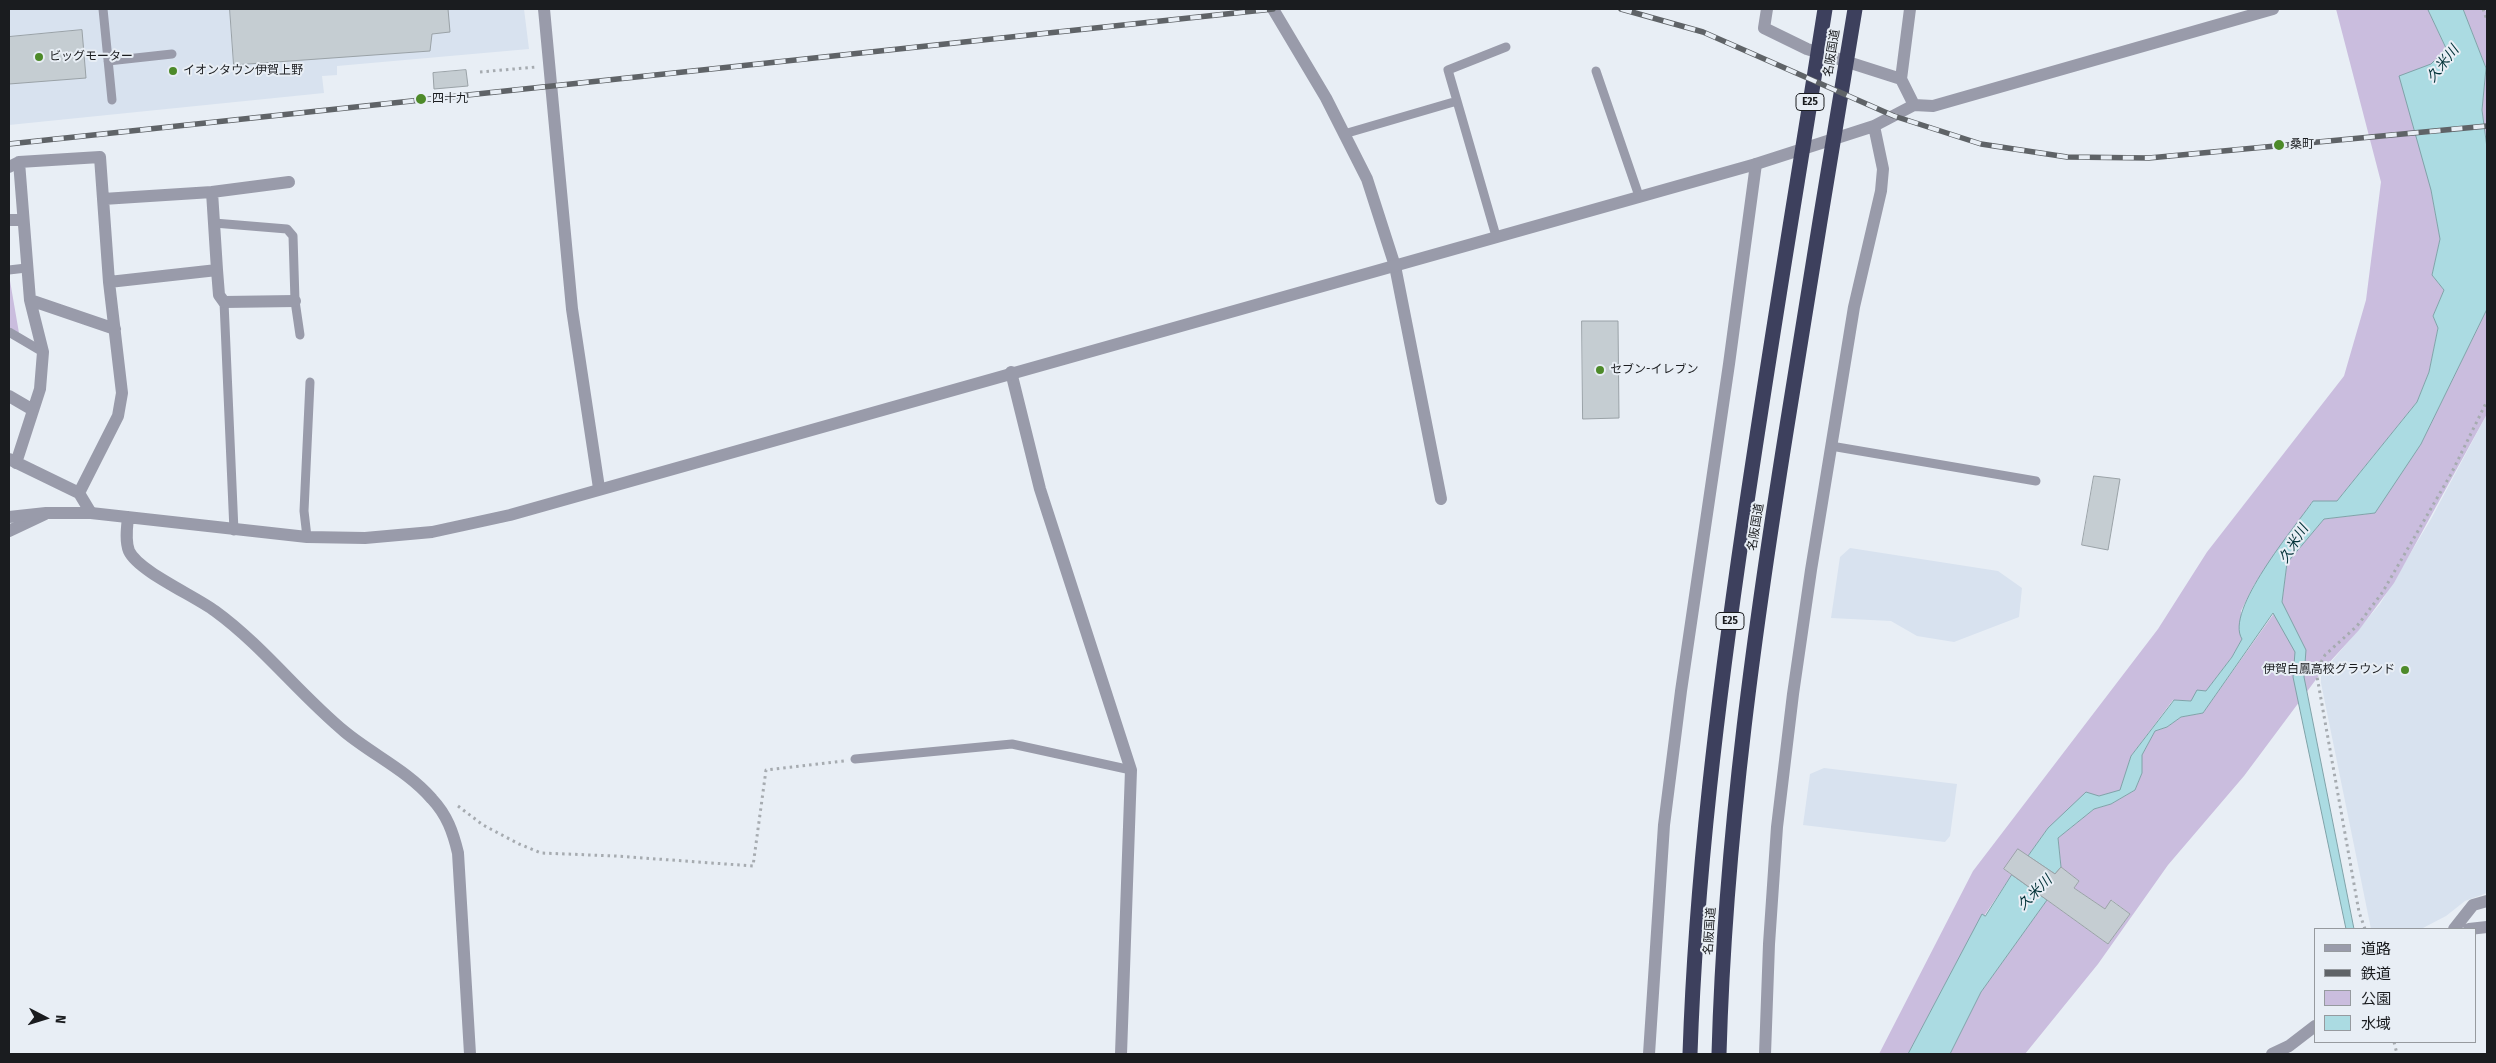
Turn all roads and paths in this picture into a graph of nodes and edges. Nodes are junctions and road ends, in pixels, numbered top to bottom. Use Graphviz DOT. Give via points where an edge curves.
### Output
graph roads {
  1 [pos="103,9"];
  2 [pos="544,9"];
  3 [pos="1272,9"];
  4 [pos="1767,9"];
  5 [pos="1910,9"];
  6 [pos="2273,9"];
  7 [pos="2483,9"];
  8 [pos="1825,10"];
  9 [pos="1855,12"];
  10 [pos="2487,20"];
  11 [pos="1506,47"];
  12 [pos="172,54"];
  13 [pos="108,61"];
  14 [pos="550,65"];
  15 [pos="480,72"];
  16 [pos="1596,72"];
  17 [pos="1902,78"];
  18 [pos="112,100"];
  19 [pos="1456,101"];
  20 [pos="1914,105"];
  21 [pos="1874,126"];
  22 [pos="1344,134"];
  23 [pos="14,164"];
  24 [pos="1756,164"];
  25 [pos="289,182"];
  26 [pos="212,192"];
  27 [pos="1639,196"];
  28 [pos="103,199"];
  29 [pos="9,220"];
  30 [pos="23,220"];
  31 [pos="214,223"];
  32 [pos="1496,236"];
  33 [pos="1395,266"];
  34 [pos="26,268"];
  35 [pos="9,270"];
  36 [pos="217,270"];
  37 [pos="109,282"];
  38 [pos="30,300"];
  39 [pos="295,301"];
  40 [pos="224,302"];
  41 [pos="115,329"];
  42 [pos="9,332"];
  43 [pos="300,335"];
  44 [pos="43,352"];
  45 [pos="1011,372"];
  46 [pos="310,382"];
  47 [pos="9,396"];
  48 [pos="2487,402"];
  49 [pos="33,410"];
  50 [pos="1831,446"];
  51 [pos="12,461"];
  52 [pos="2036,481"];
  53 [pos="599,488"];
  54 [pos="79,493"];
  55 [pos="1441,499"];
  56 [pos="46,513"];
  57 [pos="91,513"];
  58 [pos="9,517"];
  59 [pos="128,517"];
  60 [pos="9,531"];
  61 [pos="234,531"];
  62 [pos="307,538"];
  63 [pos="855,759"];
  64 [pos="1131,770"];
  65 [pos="431,798"];
  66 [pos="2487,901"];
  67 [pos="2365,928"];
  68 [pos="2455,928"];
  69 [pos="2314,1027"];
  70 [pos="470,1054"];
  71 [pos="1121,1054"];
  72 [pos="1649,1054"];
  73 [pos="1690,1054"];
  74 [pos="1719,1054"];
  75 [pos="1765,1054"];
  76 [pos="2272,1054"];
  1 -- 13 [label="lane"];
  2 -- 14 [label="street"];
  3 -- 22 [label="street"];
  4 -- 17 [label="street" via="1764,28 1807,49"];
  5 -- 17 [label="street"];
  6 -- 20 [label="street" via="1933,106"];
  7 -- 10 [label="path"];
  8 -- 73 [label="highway, 名阪国道 / E25" via="1756,439 1721,685 1698,906"];
  9 -- 74 [label="highway, 名阪国道 / E25" via="1763,578 1728,893"];
  11 -- 19 [label="lane" via="1448,70"];
  12 -- 13 [label="lane"];
  13 -- 18 [label="lane"];
  14 -- 15 [label="path"];
  14 -- 53 [label="street" via="572,309"];
  16 -- 27 [label="lane"];
  17 -- 20 [label="street"];
  19 -- 22 [label="lane"];
  19 -- 32 [label="lane"];
  20 -- 21 [label="street"];
  21 -- 24 [label="street"];
  21 -- 50 [label="street" via="1883,168 1882,191 1854,307"];
  22 -- 33 [label="street" via="1367,179"];
  23 -- 28 [label="street" via="100,157"];
  23 -- 30 [label="street"];
  24 -- 27 [label="street"];
  24 -- 72 [label="street" via="1665,815"];
  25 -- 26 [label="street"];
  26 -- 28 [label="street"];
  26 -- 31 [label="street"];
  27 -- 32 [label="street"];
  28 -- 37 [label="street"];
  29 -- 30 [label="street"];
  30 -- 34 [label="street"];
  31 -- 36 [label="street"];
  31 -- 39 [label="lane" via="287,229 293,236"];
  32 -- 33 [label="street"];
  33 -- 45 [label="street"];
  33 -- 55 [label="street"];
  34 -- 35 [label="lane"];
  34 -- 38 [label="street"];
  36 -- 37 [label="street"];
  36 -- 40 [label="street" via="219,295"];
  37 -- 41 [label="street"];
  38 -- 41 [label="street"];
  38 -- 44 [label="street"];
  39 -- 40 [label="street"];
  39 -- 43 [label="lane"];
  40 -- 61 [label="lane"];
  41 -- 54 [label="street" via="122,393 118,416"];
  42 -- 44 [label="lane"];
  44 -- 49 [label="street" via="40,390"];
  45 -- 53 [label="street"];
  45 -- 64 [label="street" via="1040,489"];
  46 -- 62 [label="lane" via="304,510"];
  47 -- 49 [label="street"];
  48 -- 67 [label="path" via="2451,474 2382,593 2357,626 2326,655 2316,671 2359,912"];
  49 -- 51 [label="street"];
  50 -- 52 [label="lane"];
  50 -- 75 [label="street" via="1794,684 1778,817"];
  51 -- 54 [label="street"];
  53 -- 62 [label="street" via="510,515 432,532 365,538"];
  54 -- 57 [label="street"];
  56 -- 57 [label="street"];
  56 -- 58 [label="street"];
  56 -- 60 [label="street"];
  57 -- 59 [label="street"];
  59 -- 61 [label="street"];
  59 -- 65 [label="street" via="127,540 135,559 190,593 237,628 345,732 408,777"];
  61 -- 62 [label="street"];
  63 -- 64 [label="lane" via="1012,744"];
  63 -- 65 [label="path" via="766,770 753,866 541,853 483,825 452,803"];
  64 -- 71 [label="street"];
  65 -- 70 [label="street" via="448,822 458,853"];
  66 -- 68 [label="street" via="2473,905"];
  69 -- 76 [label="street" via="2289,1046"];
}
